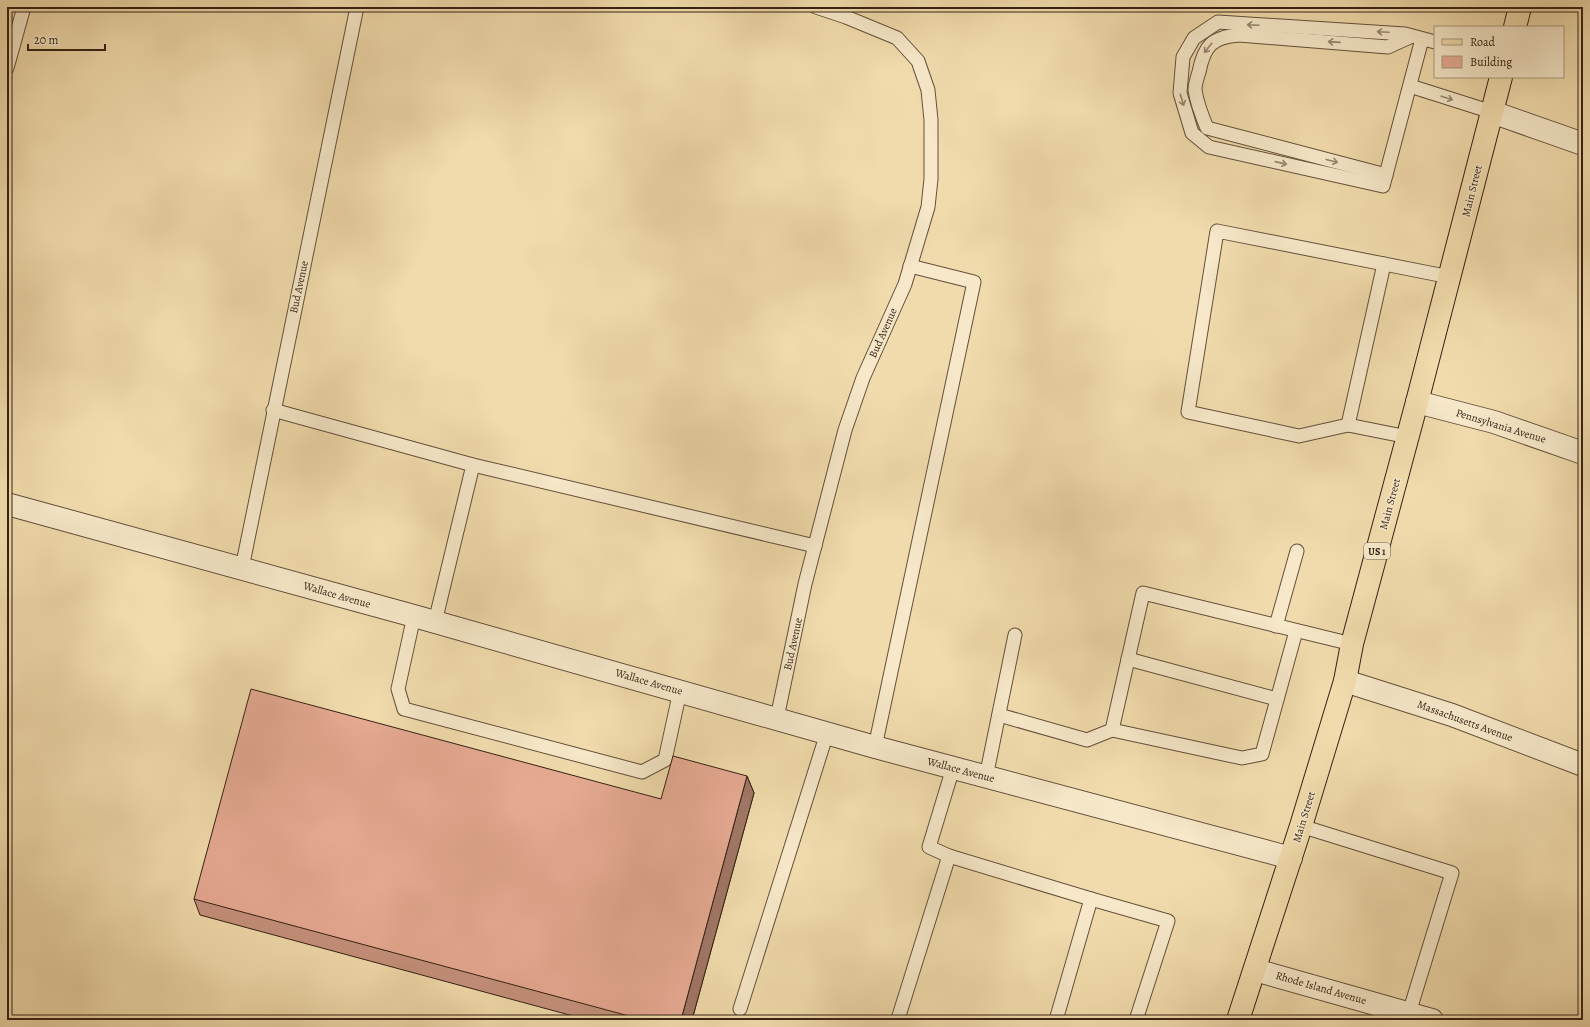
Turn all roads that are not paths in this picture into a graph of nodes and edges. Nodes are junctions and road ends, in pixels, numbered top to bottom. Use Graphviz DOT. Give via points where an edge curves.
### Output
graph roads {
  1 [pos="24,7"];
  2 [pos="357,7"];
  3 [pos="816,7"];
  4 [pos="1520,7"];
  5 [pos="1515,26"];
  6 [pos="1423,39"];
  7 [pos="7,68"];
  8 [pos="1501,78"];
  9 [pos="1410,86"];
  10 [pos="1492,112"];
  11 [pos="1583,144"];
  12 [pos="1386,175"];
  13 [pos="1384,264"];
  14 [pos="910,266"];
  15 [pos="1450,277"];
  16 [pos="1417,402"];
  17 [pos="274,410"];
  18 [pos="1348,425"];
  19 [pos="1408,436"];
  20 [pos="1583,453"];
  21 [pos="473,465"];
  22 [pos="7,504"];
  23 [pos="815,546"];
  24 [pos="1297,551"];
  25 [pos="242,568"];
  26 [pos="414,616"];
  27 [pos="436,622"];
  28 [pos="1276,626"];
  29 [pos="1296,631"];
  30 [pos="1015,635"];
  31 [pos="1352,644"];
  32 [pos="1128,659"];
  33 [pos="1345,681"];
  34 [pos="680,691"];
  35 [pos="1277,699"];
  36 [pos="999,715"];
  37 [pos="777,718"];
  38 [pos="1112,730"];
  39 [pos="827,733"];
  40 [pos="875,747"];
  41 [pos="1583,765"];
  42 [pos="953,768"];
  43 [pos="986,776"];
  44 [pos="1301,826"];
  45 [pos="949,856"];
  46 [pos="1291,858"];
  47 [pos="1091,899"];
  48 [pos="1255,970"];
  49 [pos="740,1009"];
  50 [pos="1410,1014"];
  51 [pos="898,1019"];
  52 [pos="1056,1020"];
  53 [pos="1136,1020"];
  54 [pos="1238,1020"];
  55 [pos="1432,1020"];
  1 -- 7 [label="lane"];
  2 -- 17 [label="lane, Bud Avenue"];
  3 -- 14 [label="lane, Bud Avenue" via="897,38 918,61 928,90 931,179 928,207"];
  4 -- 5 [label="main road"];
  6 -- 9 [label="lane"];
  6 -- 12 [label="lane, one-way" via="1388,46 1239,35 1227,36 1213,42 1202,56 1195,89 1207,128"];
  6 -- 12 [label="lane, one-way" via="1405,34 1218,22 1194,38 1183,57 1180,93 1192,133 1209,147 1383,186"];
  8 -- 10 [label="main road, Main Street / US 1"];
  9 -- 10 [label="lane, one-way"];
  9 -- 12 [label="lane"];
  10 -- 11 [label="street"];
  10 -- 15 [label="main road, Main Street / US 1"];
  13 -- 15 [label="lane"];
  13 -- 18 [label="lane"];
  13 -- 18 [label="lane" via="1217,231 1188,412 1299,436"];
  14 -- 23 [label="lane, Bud Avenue" via="905,284 863,378 848,422"];
  14 -- 40 [label="lane" via="974,282"];
  15 -- 16 [label="main road, Main Street / US 1"];
  16 -- 19 [label="main road, Main Street / US 1"];
  16 -- 20 [label="street, Pennsylvania Avenue" via="1494,422"];
  17 -- 21 [label="lane"];
  17 -- 25 [label="lane, Bud Avenue"];
  18 -- 19 [label="lane"];
  19 -- 31 [label="main road, Main Street / US 1"];
  21 -- 23 [label="lane"];
  21 -- 27 [label="lane"];
  22 -- 25 [label="street, Wallace Avenue"];
  23 -- 37 [label="lane, Bud Avenue"];
  24 -- 28 [label="lane"];
  25 -- 26 [label="street, Wallace Avenue"];
  26 -- 27 [label="street, Wallace Avenue"];
  26 -- 34 [label="lane" via="398,690 404,710 642,772 665,760"];
  27 -- 34 [label="street, Wallace Avenue"];
  28 -- 29 [label="lane"];
  28 -- 32 [label="lane" via="1143,593"];
  29 -- 31 [label="lane"];
  29 -- 35 [label="lane"];
  30 -- 36 [label="lane"];
  31 -- 33 [label="main road, Main Street / US 1"];
  32 -- 35 [label="lane"];
  32 -- 38 [label="lane"];
  33 -- 41 [label="street, Massachusetts Avenue" via="1452,715"];
  33 -- 44 [label="main road, Main Street / US 1"];
  34 -- 37 [label="street, Wallace Avenue"];
  35 -- 38 [label="lane" via="1262,754 1242,758"];
  36 -- 38 [label="lane" via="1087,740"];
  36 -- 43 [label="lane"];
  37 -- 39 [label="street, Wallace Avenue"];
  39 -- 40 [label="street, Wallace Avenue"];
  39 -- 49 [label="lane"];
  40 -- 42 [label="street, Wallace Avenue"];
  42 -- 43 [label="street, Wallace Avenue"];
  42 -- 45 [label="lane" via="929,847"];
  43 -- 46 [label="street, Wallace Avenue"];
  44 -- 46 [label="main road, Main Street / US 1"];
  44 -- 50 [label="lane" via="1452,873"];
  45 -- 47 [label="lane"];
  45 -- 51 [label="lane"];
  46 -- 48 [label="main road, Main Street / US 1"];
  47 -- 52 [label="lane"];
  47 -- 53 [label="lane" via="1168,921"];
  48 -- 50 [label="street, Rhode Island Avenue"];
  48 -- 54 [label="main road, Main Street / US 1"];
  50 -- 55 [label="street, Rhode Island Avenue"];
}
